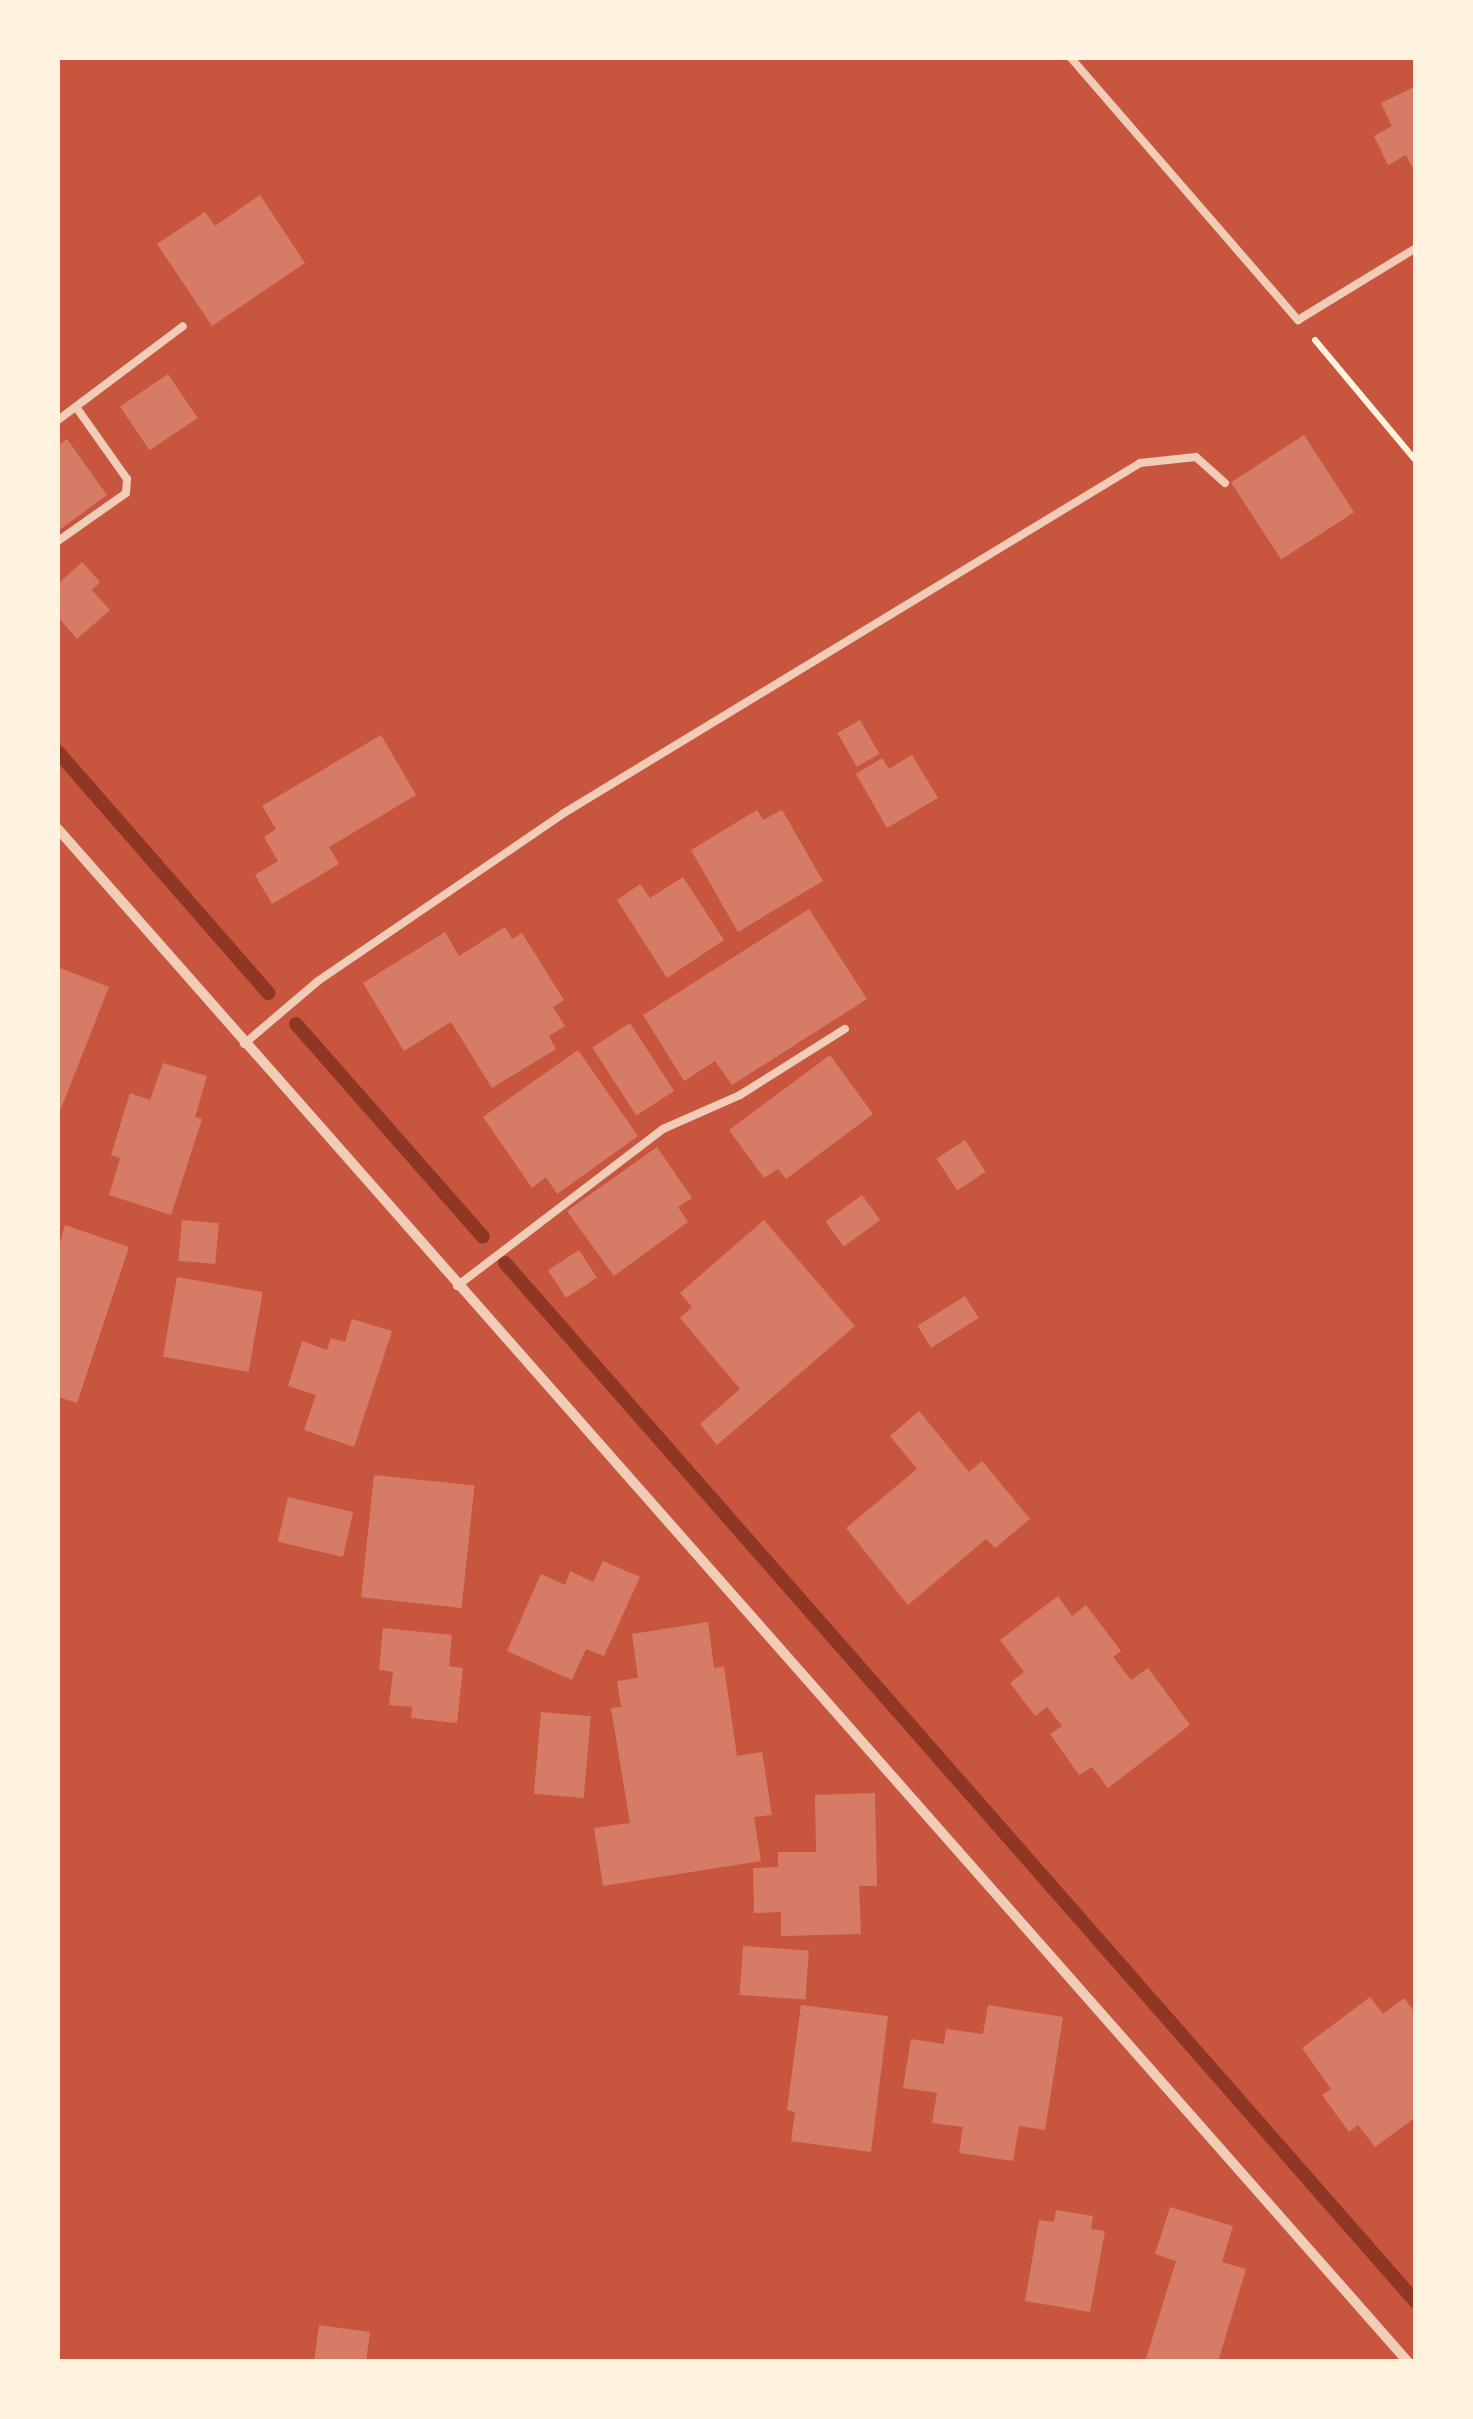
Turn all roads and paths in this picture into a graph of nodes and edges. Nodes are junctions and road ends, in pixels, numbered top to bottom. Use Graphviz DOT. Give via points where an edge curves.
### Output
graph roads {
  1 [pos="1071,58"];
  2 [pos="1416,248"];
  3 [pos="1298,320"];
  4 [pos="183,326"];
  5 [pos="76,407"];
  6 [pos="58,420"];
  7 [pos="1416,461"];
  8 [pos="1224,483"];
  9 [pos="58,541"];
  10 [pos="58,829"];
  11 [pos="845,1028"];
  12 [pos="244,1044"];
  13 [pos="457,1286"];
  14 [pos="1408,2362"];
  1 -- 3 [label="lane"];
  2 -- 3 [label="lane"];
  3 -- 7 [label="path"];
  4 -- 5 [label="lane"];
  5 -- 6 [label="lane"];
  5 -- 9 [label="lane" via="127,479 126,494"];
  8 -- 12 [label="lane" via="1196,456 1140,463 564,813 318,981"];
  10 -- 12 [label="street"];
  11 -- 13 [label="lane" via="740,1095 663,1129"];
  12 -- 13 [label="street"];
  13 -- 14 [label="street"];
}
